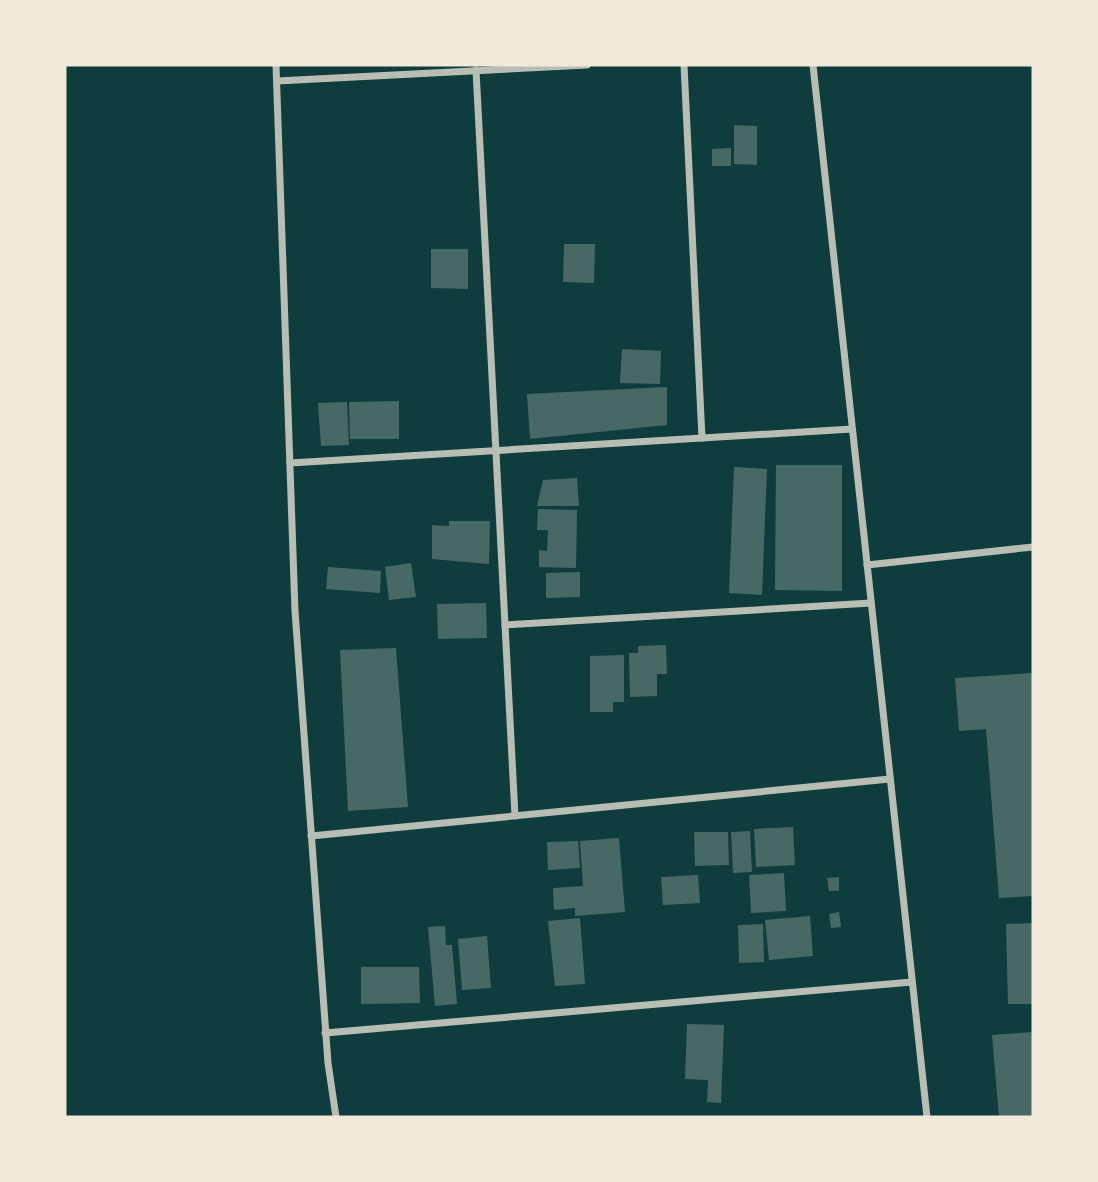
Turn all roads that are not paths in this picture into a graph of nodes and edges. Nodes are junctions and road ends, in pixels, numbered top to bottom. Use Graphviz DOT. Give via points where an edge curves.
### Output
graph roads {
  1 [pos="276,65"];
  2 [pos="587,65"];
  3 [pos="684,65"];
  4 [pos="813,65"];
  5 [pos="476,71"];
  6 [pos="277,81"];
  7 [pos="852,429"];
  8 [pos="702,438"];
  9 [pos="496,450"];
  10 [pos="290,463"];
  11 [pos="1033,547"];
  12 [pos="867,565"];
  13 [pos="871,603"];
  14 [pos="505,625"];
  15 [pos="890,779"];
  16 [pos="515,816"];
  17 [pos="311,836"];
  18 [pos="912,982"];
  19 [pos="326,1034"];
  20 [pos="336,1117"];
  21 [pos="927,1117"];
  1 -- 6 [label="street"];
  2 -- 5 [label="street"];
  3 -- 8 [label="street"];
  4 -- 7 [label="street"];
  5 -- 6 [label="street"];
  5 -- 9 [label="street"];
  6 -- 10 [label="street"];
  7 -- 8 [label="street"];
  7 -- 12 [label="street"];
  8 -- 9 [label="street"];
  9 -- 10 [label="street"];
  9 -- 14 [label="street"];
  10 -- 17 [label="street"];
  11 -- 12 [label="street"];
  12 -- 13 [label="street"];
  13 -- 14 [label="street"];
  13 -- 15 [label="street"];
  14 -- 16 [label="street"];
  15 -- 16 [label="street"];
  15 -- 18 [label="street"];
  16 -- 17 [label="street"];
  17 -- 19 [label="street"];
  18 -- 19 [label="street"];
  18 -- 21 [label="street"];
  19 -- 20 [label="street"];
}
